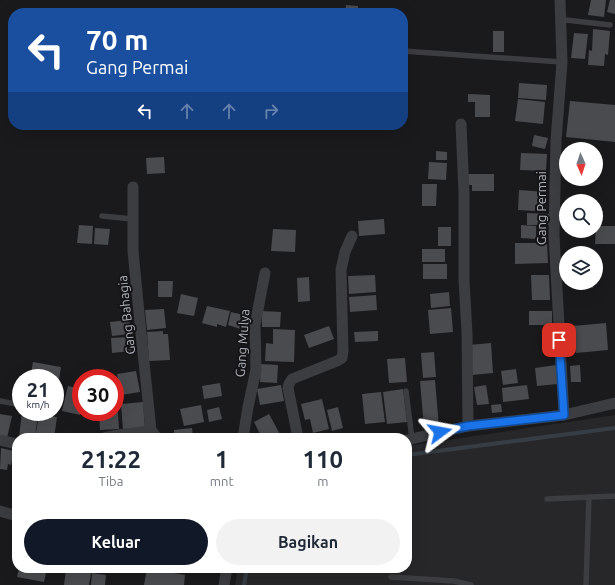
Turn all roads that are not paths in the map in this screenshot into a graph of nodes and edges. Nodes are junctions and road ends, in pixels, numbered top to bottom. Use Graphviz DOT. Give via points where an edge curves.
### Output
graph roads {
  1 [pos="560,0"];
  2 [pos="561,19"];
  3 [pos="610,25"];
  4 [pos="408,51"];
  5 [pos="562,62"];
  6 [pos="461,124"];
  7 [pos="133,187"];
  8 [pos="102,216"];
  9 [pos="133,220"];
  10 [pos="352,236"];
  11 [pos="265,273"];
  12 [pos="406,391"];
  13 [pos="0,401"];
  14 [pos="12,403"];
  15 [pos="615,403"];
  16 [pos="564,415"];
  17 [pos="468,426"];
  18 [pos="154,433"];
  19 [pos="244,433"];
  20 [pos="297,433"];
  21 [pos="410,433"];
  22 [pos="412,439"];
  23 [pos="0,440"];
  24 [pos="12,443"];
  25 [pos="615,496"];
  26 [pos="589,497"];
  27 [pos="547,500"];
  28 [pos="0,511"];
  29 [pos="12,515"];
  30 [pos="226,573"];
  31 [pos="391,577"];
  32 [pos="224,585"];
  33 [pos="471,585"];
  34 [pos="586,585"];
  1 -- 2 [label="street, Gang Permai"];
  2 -- 3 [label="lane"];
  2 -- 5 [label="street, Gang Permai"];
  4 -- 5 [label="lane"];
  5 -- 16 [label="street, Gang Permai" via="556,140 554,235"];
  6 -- 17 [label="street"];
  7 -- 9 [label="street, Gang Bahagia"];
  8 -- 9 [label="lane"];
  9 -- 18 [label="street, Gang Bahagia" via="140,323"];
  10 -- 20 [label="street" via="341,270 342,358 292,379 289,384"];
  11 -- 19 [label="street, Gang Mulya" via="255,325 256,370"];
  12 -- 21 [label="lane"];
  13 -- 14 [label="lane"];
  15 -- 16 [label="street"];
  16 -- 17 [label="street"];
  17 -- 22 [label="street"];
  23 -- 24 [label="street"];
  25 -- 26 [label="lane"];
  26 -- 27 [label="lane"];
  26 -- 34 [label="lane"];
  28 -- 29 [label="street"];
  30 -- 32 [label="street"];
  31 -- 33 [label="lane" via="454,581"];
}
